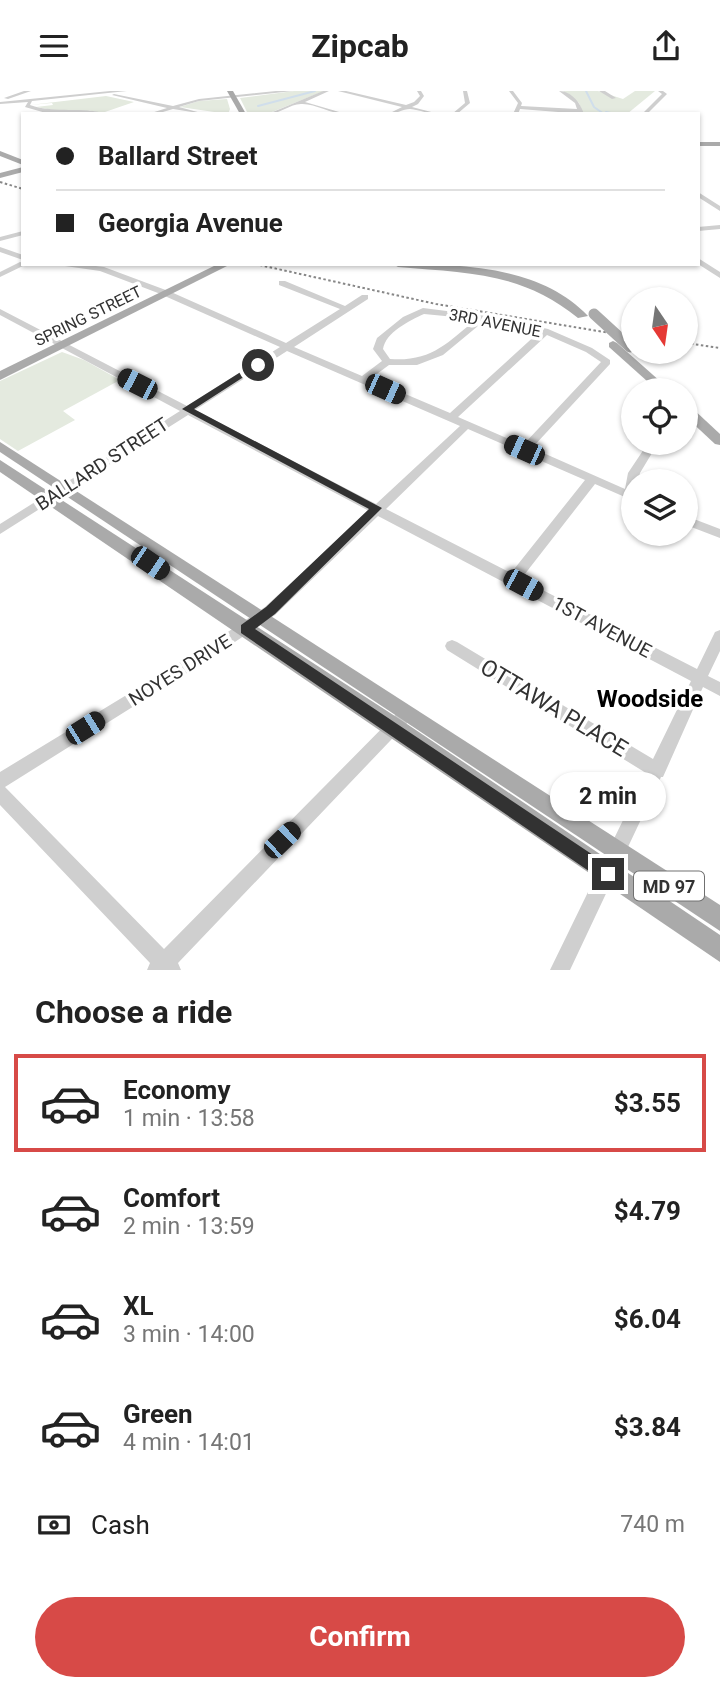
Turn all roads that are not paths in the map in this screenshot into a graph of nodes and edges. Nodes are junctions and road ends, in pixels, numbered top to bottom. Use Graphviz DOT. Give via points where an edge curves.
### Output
graph roads {
  1 [pos="29,91"];
  2 [pos="72,91"];
  3 [pos="93,91"];
  4 [pos="125,91"];
  5 [pos="291,91"];
  6 [pos="327,91"];
  7 [pos="340,91"];
  8 [pos="419,91"];
  9 [pos="465,91"];
  10 [pos="511,91"];
  11 [pos="561,91"];
  12 [pos="601,91"];
  13 [pos="615,91"];
  14 [pos="660,91"];
  15 [pos="109,94"];
  16 [pos="232,96"];
  17 [pos="49,100"];
  18 [pos="31,101"];
  19 [pos="300,102"];
  20 [pos="0,103"];
  21 [pos="519,107"];
  22 [pos="173,108"];
  23 [pos="406,108"];
  24 [pos="332,110"];
  25 [pos="48,112"];
  26 [pos="70,112"];
  27 [pos="94,112"];
  28 [pos="158,112"];
  29 [pos="193,112"];
  30 [pos="242,112"];
  31 [pos="275,112"];
  32 [pos="328,112"];
  33 [pos="338,112"];
  34 [pos="395,112"];
  35 [pos="427,112"];
  36 [pos="457,112"];
  37 [pos="516,112"];
  38 [pos="572,112"];
  39 [pos="581,112"];
  40 [pos="646,112"];
  41 [pos="700,144"];
  42 [pos="720,144"];
  43 [pos="0,153"];
  44 [pos="21,162"];
  45 [pos="21,171"];
  46 [pos="0,177"];
  47 [pos="700,195"];
  48 [pos="720,209"];
  49 [pos="716,227"];
  50 [pos="720,233"];
  51 [pos="21,234"];
  52 [pos="0,244"];
  53 [pos="21,259"];
  54 [pos="700,262"];
  55 [pos="77,266"];
  56 [pos="220,266"];
  57 [pos="424,266"];
  58 [pos="444,266"];
  59 [pos="480,266"];
  60 [pos="451,268"];
  61 [pos="518,273"];
  62 [pos="0,275"];
  63 [pos="720,277"];
  64 [pos="282,283"];
  65 [pos="165,294"];
  66 [pos="365,297"];
  67 [pos="346,309"];
  68 [pos="0,311"];
  69 [pos="588,315"];
  70 [pos="481,319"];
  71 [pos="545,332"];
  72 [pos="621,341"];
  73 [pos="62,344"];
  74 [pos="286,347"];
  75 [pos="387,362"];
  76 [pos="649,364"];
  77 [pos="0,371"];
  78 [pos="0,376"];
  79 [pos="650,378"];
  80 [pos="665,378"];
  81 [pos="363,380"];
  82 [pos="698,408"];
  83 [pos="187,409"];
  84 [pos="451,418"];
  85 [pos="698,421"];
  86 [pos="467,425"];
  87 [pos="720,427"];
  88 [pos="720,441"];
  89 [pos="0,446"];
  90 [pos="524,450"];
  91 [pos="0,465"];
  92 [pos="592,480"];
  93 [pos="621,492"];
  94 [pos="57,494"];
  95 [pos="376,508"];
  96 [pos="698,525"];
  97 [pos="0,530"];
  98 [pos="720,534"];
  99 [pos="513,580"];
  100 [pos="253,623"];
  101 [pos="720,636"];
  102 [pos="452,646"];
  103 [pos="699,678"];
  104 [pos="720,689"];
  105 [pos="400,720"];
  106 [pos="657,771"];
  107 [pos="0,781"];
  108 [pos="0,793"];
  109 [pos="618,852"];
  110 [pos="608,874"];
  111 [pos="720,919"];
  112 [pos="720,950"];
  113 [pos="164,968"];
  114 [pos="561,970"];
  1 -- 20 [label="street"];
  2 -- 17 [label="street"];
  3 -- 15 [label="street"];
  4 -- 15 [label="street"];
  5 -- 16 [label="street"];
  6 -- 19 [label="street"];
  7 -- 23 [label="street"];
  8 -- 23 [label="street" via="421,99"];
  9 -- 36 [label="street" via="468,103"];
  10 -- 21 [label="street"];
  11 -- 39 [label="street" via="575,100"];
  12 -- 13 [label="street" via="611,97"];
  14 -- 40 [label="street" via="664,94"];
  15 -- 17 [label="street"];
  15 -- 22 [label="street"];
  16 -- 22 [label="street"];
  16 -- 30 [label="main road"];
  17 -- 18 [label="street"];
  18 -- 20 [label="street"];
  18 -- 25 [label="street" via="27,106"];
  19 -- 24 [label="street"];
  19 -- 31 [label="street"];
  21 -- 37 [label="street"];
  21 -- 38 [label="street"];
  22 -- 28 [label="street"];
  22 -- 29 [label="street"];
  23 -- 34 [label="street"];
  23 -- 35 [label="street"];
  24 -- 32 [label="street"];
  24 -- 33 [label="street"];
  26 -- 27 [label="street"];
  41 -- 42 [label="main road"];
  43 -- 44 [label="main road"];
  45 -- 46 [label="main road"];
  47 -- 48 [label="street"];
  49 -- 50 [label="street"];
  51 -- 52 [label="street"];
  52 -- 53 [label="street"];
  53 -- 62 [label="street"];
  54 -- 63 [label="street"];
  55 -- 65 [label="street" via="113,273"];
  56 -- 65 [label="main road, SPRING STREET"];
  57 -- 60 [label="main road"];
  58 -- 60 [label="main road"];
  59 -- 61 [label="main road"];
  60 -- 61 [label="main road"];
  60 -- 69 [label="main road" via="534,284"];
  61 -- 69 [label="main road" via="555,286"];
  64 -- 67 [label="street"];
  65 -- 73 [label="main road, SPRING STREET"];
  65 -- 74 [label="street"];
  66 -- 67 [label="street, BALLARD STREET"];
  67 -- 74 [label="street, BALLARD STREET"];
  68 -- 73 [label="street, 1ST AVENUE"];
  69 -- 72 [label="main road, bridge"];
  69 -- 79 [label="main road"];
  70 -- 71 [label="street, 3RD AVENUE"];
  70 -- 75 [label="street" via="431,359"];
  70 -- 75 [label="street, 3RD AVENUE" via="418,311 380,340 378,349"];
  71 -- 84 [label="street"];
  71 -- 90 [label="street, 3RD AVENUE" via="607,362"];
  73 -- 77 [label="main road, SPRING STREET"];
  73 -- 78 [label="main road, SPRING STREET"];
  73 -- 83 [label="street, 1ST AVENUE"];
  74 -- 81 [label="street"];
  74 -- 83 [label="street, BALLARD STREET"];
  75 -- 81 [label="street"];
  76 -- 80 [label="main road"];
  81 -- 84 [label="street"];
  82 -- 87 [label="main road"];
  83 -- 94 [label="street, BALLARD STREET"];
  83 -- 95 [label="street, 1ST AVENUE"];
  84 -- 86 [label="street"];
  85 -- 88 [label="main road"];
  86 -- 90 [label="street"];
  86 -- 95 [label="street, NOYES DRIVE"];
  89 -- 94 [label="main road, MD 97"];
  90 -- 92 [label="street"];
  91 -- 94 [label="main road, MD 97"];
  92 -- 93 [label="street"];
  92 -- 99 [label="street"];
  94 -- 97 [label="street, BALLARD STREET"];
  94 -- 100 [label="main road, MD 97"];
  95 -- 99 [label="street, 1ST AVENUE"];
  95 -- 100 [label="street, NOYES DRIVE"];
  96 -- 98 [label="street"];
  99 -- 103 [label="street, 1ST AVENUE"];
  100 -- 105 [label="main road, MD 97"];
  100 -- 107 [label="street, NOYES DRIVE"];
  101 -- 103 [label="street"];
  102 -- 106 [label="street, OTTAWA PLACE"];
  103 -- 104 [label="street, 1ST AVENUE"];
  103 -- 106 [label="street"];
  105 -- 109 [label="main road, MD 97"];
  105 -- 110 [label="main road, MD 97"];
  105 -- 113 [label="street"];
  106 -- 109 [label="street"];
  108 -- 113 [label="street"];
  109 -- 110 [label="street"];
  109 -- 111 [label="main road, MD 97"];
  110 -- 112 [label="main road, MD 97"];
  110 -- 114 [label="street"];
}
